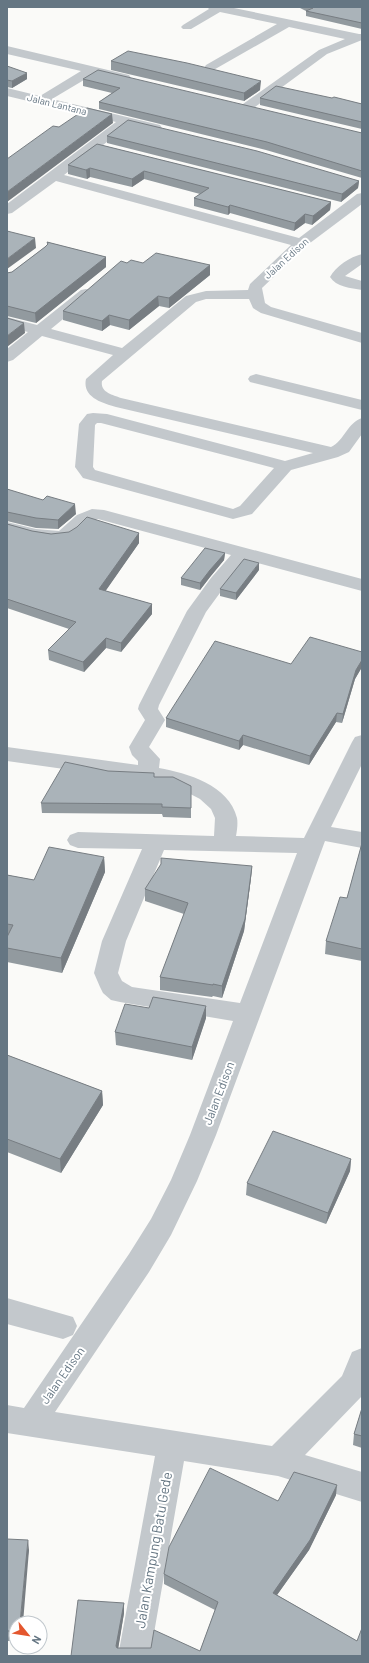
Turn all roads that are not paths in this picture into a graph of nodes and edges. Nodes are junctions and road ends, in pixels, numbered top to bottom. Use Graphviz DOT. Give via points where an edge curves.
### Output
graph roads {
  1 [pos="216,8"];
  2 [pos="287,23"];
  3 [pos="187,27"];
  4 [pos="360,37"];
  5 [pos="7,50"];
  6 [pos="210,68"];
  7 [pos="92,70"];
  8 [pos="137,81"];
  9 [pos="7,92"];
  10 [pos="42,100"];
  11 [pos="233,104"];
  12 [pos="247,107"];
  13 [pos="262,111"];
  14 [pos="126,120"];
  15 [pos="171,132"];
  16 [pos="94,145"];
  17 [pos="110,149"];
  18 [pos="54,176"];
  19 [pos="362,197"];
  20 [pos="331,205"];
  21 [pos="346,209"];
  22 [pos="7,210"];
  23 [pos="301,243"];
  24 [pos="362,258"];
  25 [pos="95,285"];
  26 [pos="362,286"];
  27 [pos="255,294"];
  28 [pos="7,322"];
  29 [pos="40,330"];
  30 [pos="362,338"];
  31 [pos="124,353"];
  32 [pos="7,357"];
  33 [pos="256,379"];
  34 [pos="362,405"];
  35 [pos="362,423"];
  36 [pos="332,453"];
  37 [pos="285,466"];
  38 [pos="7,527"];
  39 [pos="242,553"];
  40 [pos="362,585"];
  41 [pos="362,742"];
  42 [pos="7,754"];
  43 [pos="148,773"];
  44 [pos="315,839"];
  45 [pos="78,840"];
  46 [pos="362,840"];
  47 [pos="156,842"];
  48 [pos="226,844"];
  49 [pos="248,1014"];
  50 [pos="7,1311"];
  51 [pos="63,1326"];
  52 [pos="359,1376"];
  53 [pos="19,1420"];
  54 [pos="172,1444"];
  55 [pos="278,1461"];
  56 [pos="362,1487"];
  57 [pos="134,1656"];
  1 -- 2 [label="street"];
  1 -- 3 [label="street"];
  2 -- 4 [label="street"];
  2 -- 6 [label="street"];
  4 -- 12 [label="street" via="320,54"];
  5 -- 7 [label="street"];
  7 -- 8 [label="street"];
  7 -- 10 [label="street"];
  9 -- 10 [label="street, Jalan Lantana"];
  10 -- 14 [label="street, Jalan Lantana"];
  11 -- 12 [label="street"];
  12 -- 13 [label="street"];
  14 -- 15 [label="street, Jalan Lantana"];
  14 -- 16 [label="street"];
  16 -- 17 [label="street"];
  16 -- 18 [label="street"];
  18 -- 22 [label="street"];
  18 -- 23 [label="street"];
  19 -- 21 [label="street, Jalan Edison"];
  20 -- 21 [label="street"];
  21 -- 23 [label="street, Jalan Edison"];
  23 -- 27 [label="street, Jalan Edison" via="255,287"];
  24 -- 26 [label="street" via="337,276 343,281"];
  25 -- 29 [label="street"];
  27 -- 30 [label="street" via="258,305 271,312"];
  27 -- 31 [label="street" via="206,295 190,299"];
  28 -- 29 [label="street"];
  29 -- 31 [label="street"];
  29 -- 32 [label="street"];
  31 -- 36 [label="street" via="94,379 92,384 97,392 108,399"];
  33 -- 34 [label="street"];
  35 -- 36 [label="street" via="343,448"];
  36 -- 37 [label="street"];
  37 -- 37 [label="street" via="246,510 233,514 90,474 84,467 87,424 93,418 101,418"];
  38 -- 39 [label="street" via="45,536 59,536 64,535 85,517 98,514"];
  39 -- 40 [label="street"];
  39 -- 43 [label="street" via="197,611 149,705 148,709 155,720 139,747 149,759"];
  41 -- 44 [label="street, Jalan Edison"];
  42 -- 43 [label="street"];
  43 -- 48 [label="street" via="175,778 208,794 220,805 226,818"];
  44 -- 46 [label="street"];
  44 -- 48 [label="street"];
  44 -- 49 [label="street, Jalan Edison"];
  45 -- 47 [label="street"];
  47 -- 48 [label="street"];
  47 -- 49 [label="street" via="114,941 106,973 112,987 120,993 132,996"];
  49 -- 53 [label="street, Jalan Edison" via="184,1181 161,1227 139,1263"];
  50 -- 51 [label="street"];
  52 -- 55 [label="street"];
  53 -- 54 [label="street"];
  54 -- 55 [label="street"];
  54 -- 57 [label="street, Jalan Kampung Batu Gede"];
  55 -- 56 [label="street"];
}
